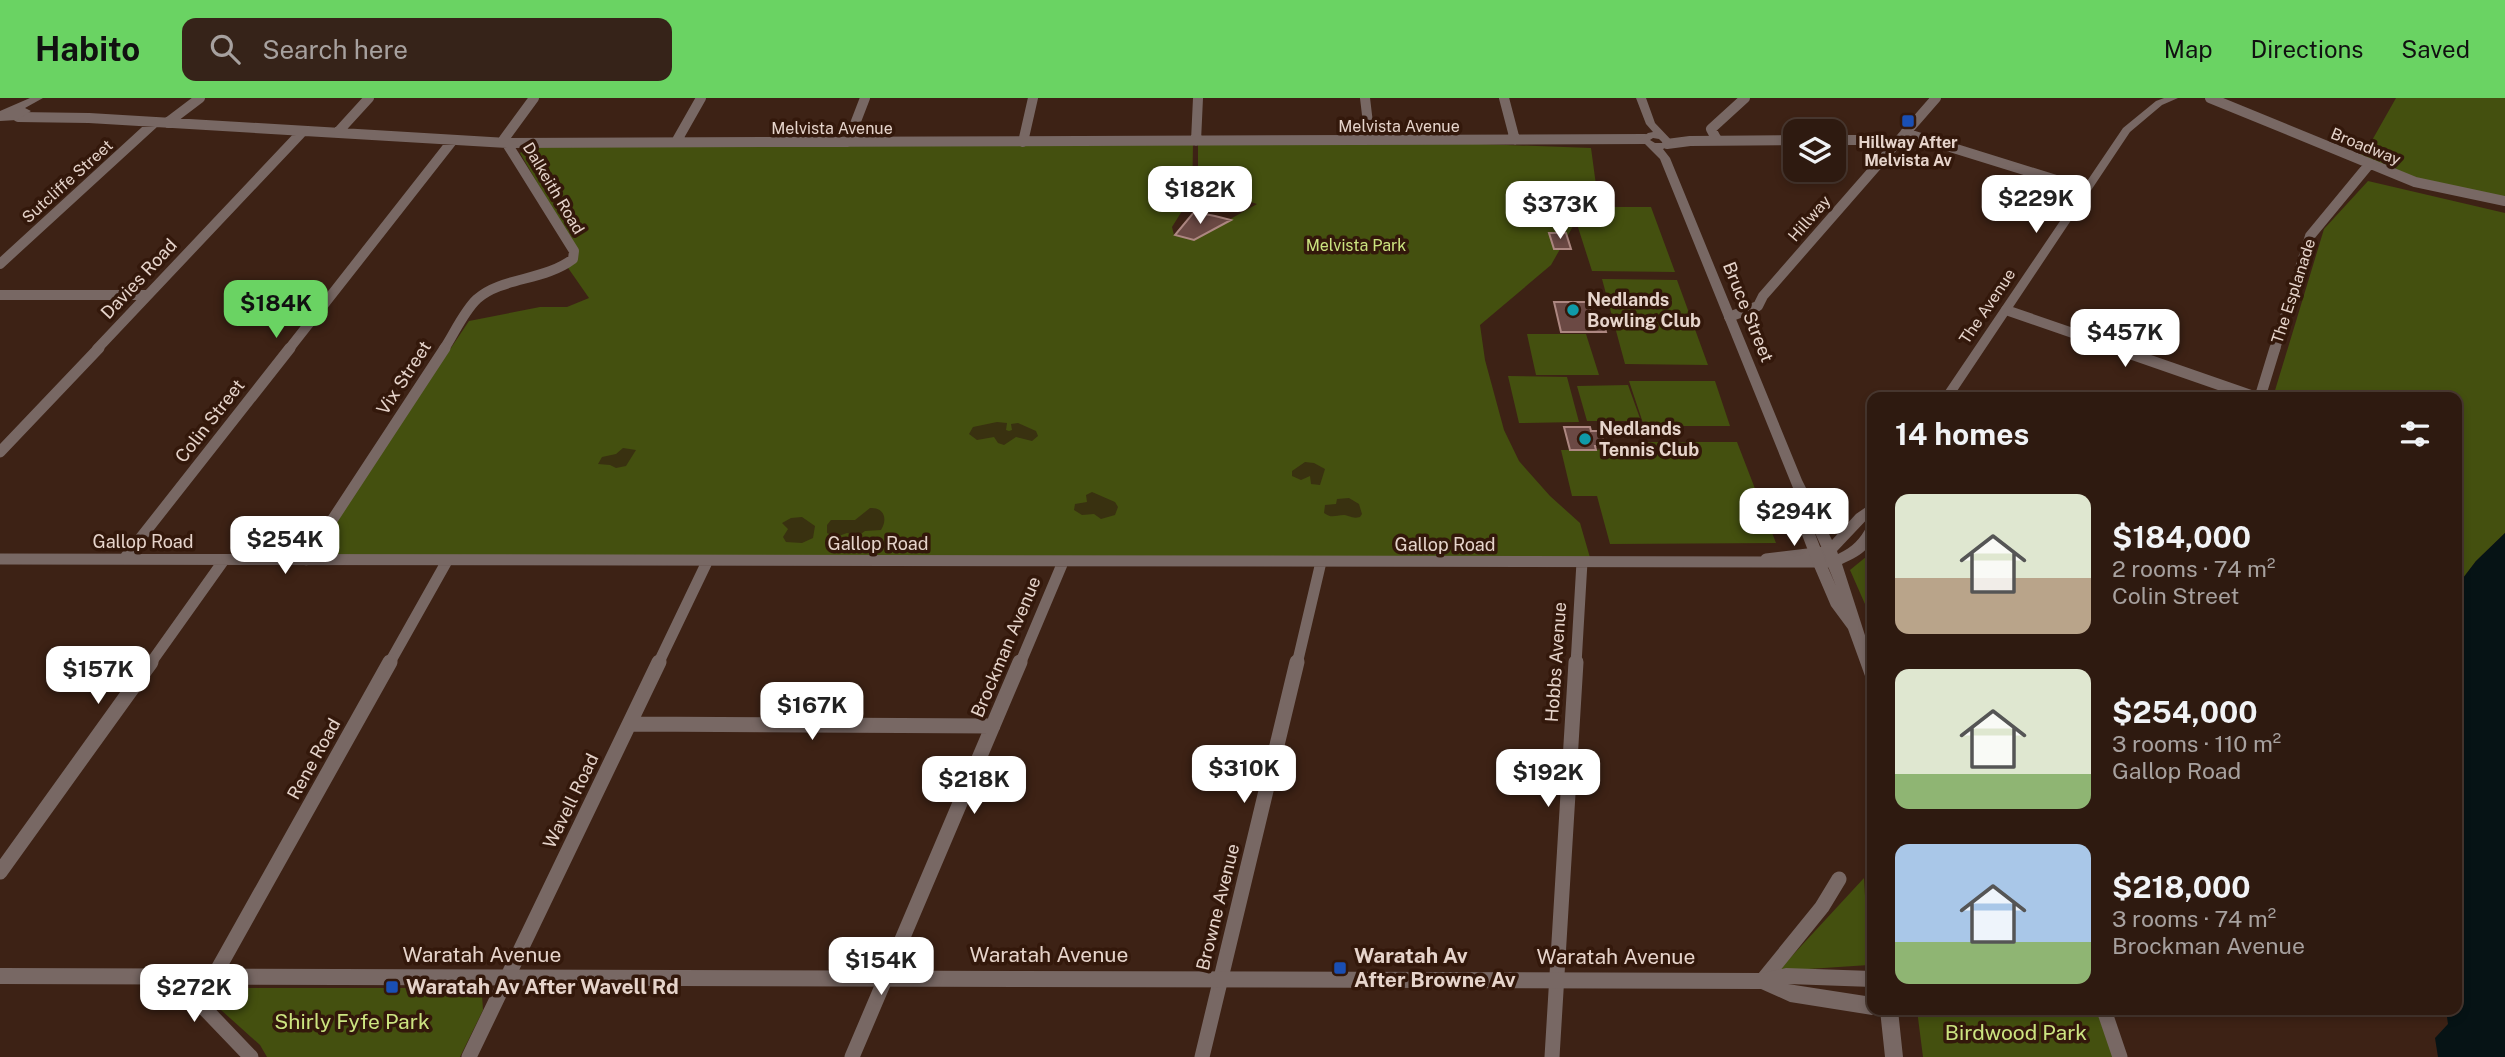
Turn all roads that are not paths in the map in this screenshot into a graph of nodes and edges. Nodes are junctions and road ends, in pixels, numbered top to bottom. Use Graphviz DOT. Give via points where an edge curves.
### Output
graph roads {
  1 [pos="38,98"];
  2 [pos="200,98"];
  3 [pos="369,98"];
  4 [pos="534,98"];
  5 [pos="701,98"];
  6 [pos="866,98"];
  7 [pos="1033,98"];
  8 [pos="1198,98"];
  9 [pos="1365,98"];
  10 [pos="1504,98"];
  11 [pos="1641,98"];
  12 [pos="1745,98"];
  13 [pos="1936,98"];
  14 [pos="2173,98"];
  15 [pos="2210,98"];
  16 [pos="2218,100"];
  17 [pos="2161,101"];
  18 [pos="12,113"];
  19 [pos="155,122"];
  20 [pos="167,123"];
  21 [pos="0,124"];
  22 [pos="303,131"];
  23 [pos="337,133"];
  24 [pos="1905,134"];
  25 [pos="453,140"];
  26 [pos="1370,140"];
  27 [pos="1515,140"];
  28 [pos="1717,140"];
  29 [pos="1783,140"];
  30 [pos="1846,140"];
  31 [pos="1196,141"];
  32 [pos="1658,141"];
  33 [pos="676,142"];
  34 [pos="848,142"];
  35 [pos="1023,142"];
  36 [pos="507,143"];
  37 [pos="1894,146"];
  38 [pos="2364,161"];
  39 [pos="2085,189"];
  40 [pos="2505,201"];
  41 [pos="569,262"];
  42 [pos="0,264"];
  43 [pos="0,295"];
  44 [pos="148,295"];
  45 [pos="1763,296"];
  46 [pos="2006,310"];
  47 [pos="1727,312"];
  48 [pos="1950,392"];
  49 [pos="2244,392"];
  50 [pos="2260,392"];
  51 [pos="0,452"];
  52 [pos="1867,511"];
  53 [pos="1867,542"];
  54 [pos="1824,557"];
  55 [pos="124,559"];
  56 [pos="1,560"];
  57 [pos="224,560"];
  58 [pos="306,560"];
  59 [pos="447,561"];
  60 [pos="707,562"];
  61 [pos="1063,562"];
  62 [pos="1321,562"];
  63 [pos="1582,562"];
  64 [pos="1867,662"];
  65 [pos="631,724"];
  66 [pos="993,726"];
  67 [pos="0,873"];
  68 [pos="1839,879"];
  69 [pos="0,976"];
  70 [pos="215,976"];
  71 [pos="887,977"];
  72 [pos="507,978"];
  73 [pos="1220,979"];
  74 [pos="1556,979"];
  75 [pos="1867,979"];
  76 [pos="1762,981"];
  77 [pos="1867,1005"];
  78 [pos="1890,1015"];
  79 [pos="2106,1015"];
  80 [pos="251,1057"];
  81 [pos="469,1057"];
  82 [pos="852,1057"];
  83 [pos="1202,1057"];
  84 [pos="1552,1057"];
  85 [pos="1894,1057"];
  86 [pos="2120,1057"];
  1 -- 18 [label="street"];
  2 -- 20 [label="street"];
  3 -- 23 [label="street"];
  4 -- 36 [label="street, Dalkeith Road" via="504,139"];
  5 -- 33 [label="street"];
  6 -- 34 [label="street"];
  7 -- 35 [label="street"];
  8 -- 31 [label="street"];
  9 -- 26 [label="street"];
  10 -- 27 [label="street"];
  11 -- 32 [label="street, Bruce Street"];
  12 -- 28 [label="street" via="1711,129"];
  13 -- 24 [label="street, Hillway"];
  14 -- 17 [label="street, The Avenue"];
  15 -- 16 [label="street, Broadway"];
  16 -- 38 [label="street, Broadway"];
  17 -- 39 [label="street, The Avenue" via="2126,130"];
  18 -- 19 [label="street, Melvista Avenue"];
  18 -- 21 [label="street"];
  19 -- 20 [label="street, Melvista Avenue"];
  19 -- 42 [label="street, Sutcliffe Street"];
  20 -- 22 [label="street, Melvista Avenue"];
  22 -- 23 [label="street, Melvista Avenue"];
  22 -- 44 [label="street, Davies Road"];
  23 -- 25 [label="street, Melvista Avenue"];
  24 -- 37 [label="street, Hillway"];
  24 -- 39 [label="street"];
  25 -- 36 [label="street, Melvista Avenue"];
  25 -- 55 [label="street, Colin Street"];
  26 -- 27 [label="street, Melvista Avenue"];
  26 -- 31 [label="street, Melvista Avenue"];
  27 -- 32 [label="street, Melvista Avenue"];
  28 -- 29 [label="street, Melvista Avenue"];
  28 -- 32 [label="street, Melvista Avenue"];
  30 -- 37 [label="street"];
  31 -- 35 [label="street, Melvista Avenue"];
  32 -- 47 [label="street, Bruce Street"];
  33 -- 34 [label="street, Melvista Avenue"];
  33 -- 36 [label="street, Melvista Avenue"];
  34 -- 35 [label="street, Melvista Avenue"];
  36 -- 41 [label="street, Dalkeith Road" via="574,251"];
  37 -- 45 [label="street, Hillway"];
  38 -- 40 [label="street, Broadway" via="2416,182"];
  38 -- 50 [label="street, The Esplanade" via="2367,167 2316,224"];
  39 -- 46 [label="street, The Avenue"];
  41 -- 58 [label="street, Vix Street" via="477,300"];
  43 -- 44 [label="street"];
  44 -- 51 [label="street, Davies Road"];
  45 -- 47 [label="street, Hillway" via="1758,306"];
  46 -- 48 [label="street, The Avenue"];
  46 -- 49 [label="street"];
  47 -- 54 [label="street, Bruce Street" via="1795,480 1800,511"];
  52 -- 54 [label="street"];
  53 -- 54 [label="street" via="1857,551"];
  54 -- 63 [label="street, Gallop Road" via="1755,562"];
  54 -- 64 [label="street, Bruce Street" via="1838,606 1854,627"];
  55 -- 56 [label="street, Gallop Road"];
  55 -- 57 [label="street, Gallop Road"];
  57 -- 58 [label="street, Gallop Road"];
  57 -- 67 [label="street"];
  58 -- 59 [label="street, Gallop Road"];
  59 -- 60 [label="street, Gallop Road"];
  59 -- 70 [label="street, Rene Road"];
  60 -- 61 [label="street, Gallop Road"];
  60 -- 65 [label="street, Wavell Road"];
  61 -- 62 [label="street, Gallop Road"];
  61 -- 66 [label="street, Brockman Avenue"];
  62 -- 63 [label="street, Gallop Road"];
  62 -- 73 [label="street, Browne Avenue"];
  63 -- 74 [label="street, Hobbs Avenue"];
  65 -- 66 [label="street"];
  65 -- 72 [label="street, Wavell Road"];
  66 -- 71 [label="street, Brockman Avenue"];
  68 -- 76 [label="street" via="1808,928"];
  69 -- 70 [label="street, Waratah Avenue"];
  70 -- 72 [label="street, Waratah Avenue"];
  70 -- 80 [label="street, Rene Road" via="202,1003"];
  71 -- 72 [label="street, Waratah Avenue"];
  71 -- 73 [label="street, Waratah Avenue"];
  71 -- 82 [label="street, Brockman Avenue"];
  72 -- 81 [label="street, Wavell Road"];
  73 -- 74 [label="street, Waratah Avenue"];
  73 -- 83 [label="street, Browne Avenue"];
  74 -- 76 [label="street, Waratah Avenue"];
  74 -- 84 [label="street, Hobbs Avenue"];
  75 -- 76 [label="street, Waratah Avenue" via="1786,976"];
  76 -- 77 [label="street, Waratah Avenue" via="1790,995"];
  78 -- 85 [label="street"];
  79 -- 86 [label="street"];
}
